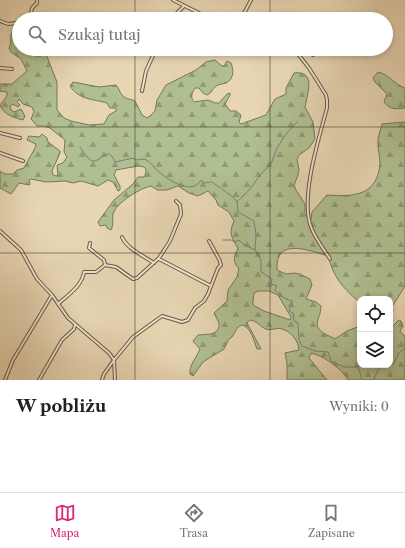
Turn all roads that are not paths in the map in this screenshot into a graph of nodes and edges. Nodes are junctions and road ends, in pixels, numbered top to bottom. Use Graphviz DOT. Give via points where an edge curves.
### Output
graph roads {
  1 [pos="37,0"];
  2 [pos="174,0"];
  3 [pos="251,0"];
  4 [pos="184,6"];
  5 [pos="30,12"];
  6 [pos="178,12"];
  7 [pos="196,12"];
  8 [pos="245,12"];
  9 [pos="0,21"];
  10 [pos="12,24"];
  11 [pos="153,56"];
  12 [pos="300,56"];
  13 [pos="0,68"];
  14 [pos="12,69"];
  15 [pos="142,91"];
  16 [pos="0,133"];
  17 [pos="20,138"];
  18 [pos="0,153"];
  19 [pos="23,161"];
  20 [pos="176,201"];
  21 [pos="0,231"];
  22 [pos="122,237"];
  23 [pos="209,241"];
  24 [pos="90,243"];
  25 [pos="159,258"];
  26 [pos="330,259"];
  27 [pos="154,263"];
  28 [pos="105,265"];
  29 [pos="211,286"];
  30 [pos="52,295"];
  31 [pos="58,304"];
  32 [pos="76,325"];
  33 [pos="114,360"];
  34 [pos="5,380"];
  35 [pos="39,380"];
  36 [pos="102,380"];
  37 [pos="116,380"];
  1 -- 5 [label="street"];
  2 -- 4 [label="street"];
  3 -- 8 [label="street"];
  4 -- 6 [label="street"];
  4 -- 7 [label="street"];
  9 -- 10 [label="street"];
  11 -- 15 [label="street" via="146,71"];
  12 -- 26 [label="street" via="327,100 311,171 308,215 311,227"];
  13 -- 14 [label="street"];
  16 -- 17 [label="street"];
  18 -- 19 [label="street"];
  20 -- 25 [label="street" via="180,205 181,214 170,241"];
  21 -- 30 [label="street" via="21,250 37,279"];
  22 -- 27 [label="street"];
  23 -- 29 [label="street" via="221,265"];
  24 -- 28 [label="street" via="89,248 104,260"];
  25 -- 27 [label="street"];
  25 -- 29 [label="street"];
  27 -- 28 [label="street" via="134,279 116,267"];
  28 -- 31 [label="street" via="96,272 84,272 77,287"];
  29 -- 33 [label="street" via="204,301 188,320 182,322 162,316 133,337"];
  30 -- 31 [label="street"];
  30 -- 34 [label="street" via="14,359"];
  31 -- 32 [label="street"];
  32 -- 33 [label="street"];
  32 -- 35 [label="street" via="62,340"];
  33 -- 36 [label="street"];
  33 -- 37 [label="street"];
}
